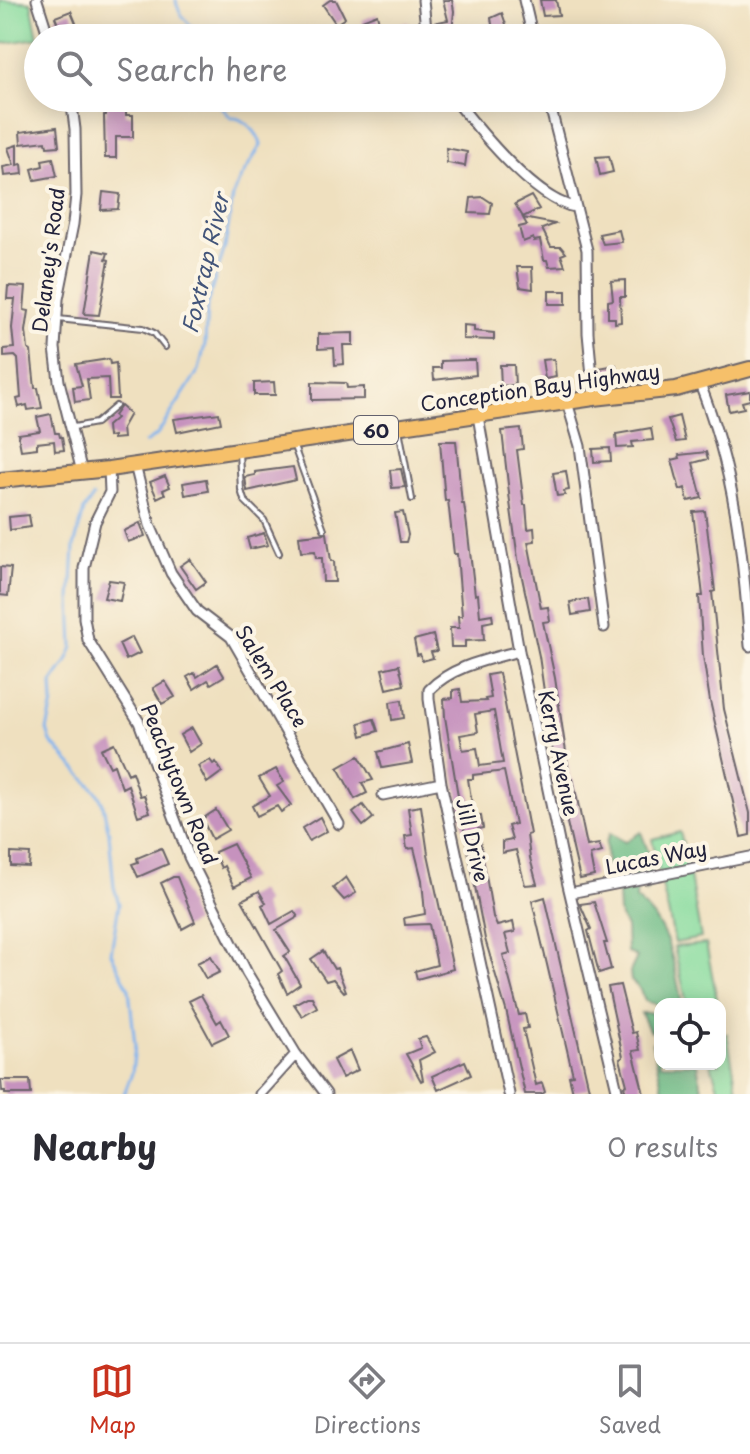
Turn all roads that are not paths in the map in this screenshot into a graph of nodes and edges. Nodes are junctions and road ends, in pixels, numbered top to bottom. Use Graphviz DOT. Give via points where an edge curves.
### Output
graph roads {
  1 [pos="37,0"];
  2 [pos="423,0"];
  3 [pos="524,0"];
  4 [pos="45,24"];
  5 [pos="426,24"];
  6 [pos="530,24"];
  7 [pos="73,112"];
  8 [pos="466,112"];
  9 [pos="551,112"];
  10 [pos="575,207"];
  11 [pos="56,319"];
  12 [pos="165,347"];
  13 [pos="750,369"];
  14 [pos="699,382"];
  15 [pos="594,398"];
  16 [pos="567,402"];
  17 [pos="116,406"];
  18 [pos="478,416"];
  19 [pos="399,427"];
  20 [pos="71,428"];
  21 [pos="292,442"];
  22 [pos="239,450"];
  23 [pos="135,465"];
  24 [pos="109,469"];
  25 [pos="82,472"];
  26 [pos="32,478"];
  27 [pos="0,480"];
  28 [pos="0,487"];
  29 [pos="412,499"];
  30 [pos="324,529"];
  31 [pos="279,553"];
  32 [pos="604,627"];
  33 [pos="750,646"];
  34 [pos="519,651"];
  35 [pos="441,783"];
  36 [pos="383,795"];
  37 [pos="339,824"];
  38 [pos="750,857"];
  39 [pos="570,893"];
  40 [pos="296,1054"];
  41 [pos="260,1094"];
  42 [pos="326,1094"];
  43 [pos="509,1094"];
  44 [pos="618,1094"];
  1 -- 4 [label="street"];
  2 -- 5 [label="street"];
  3 -- 6 [label="street"];
  7 -- 11 [label="street, Delaney's Road" via="76,195"];
  8 -- 10 [label="street" via="525,176 554,200"];
  9 -- 10 [label="street"];
  10 -- 15 [label="street" via="587,250"];
  11 -- 12 [label="lane" via="143,328"];
  11 -- 20 [label="street, Delaney's Road" via="56,365"];
  13 -- 14 [label="main road, Conception Bay Highway / 60"];
  14 -- 15 [label="main road, Conception Bay Highway / 60"];
  14 -- 33 [label="street" via="728,467"];
  15 -- 16 [label="main road, Conception Bay Highway / 60"];
  16 -- 18 [label="main road, Conception Bay Highway / 60"];
  16 -- 32 [label="street" via="580,446"];
  17 -- 20 [label="lane" via="96,423"];
  18 -- 19 [label="main road, Conception Bay Highway / 60"];
  18 -- 34 [label="street, Kerry Avenue"];
  19 -- 21 [label="main road, Conception Bay Highway / 60"];
  19 -- 29 [label="lane"];
  20 -- 25 [label="street, Delaney's Road"];
  21 -- 22 [label="main road, Conception Bay Highway / 60"];
  21 -- 30 [label="lane"];
  22 -- 23 [label="main road, Conception Bay Highway / 60"];
  22 -- 31 [label="lane" via="244,500 264,520"];
  23 -- 24 [label="main road, Conception Bay Highway / 60"];
  23 -- 37 [label="street, Salem Place" via="150,525 171,573 197,611 231,637"];
  24 -- 25 [label="main road, Conception Bay Highway / 60"];
  24 -- 40 [label="street, Peachytown Road" via="110,492 95,522 84,568 88,640 139,722 189,857 247,973"];
  25 -- 26 [label="main road, Conception Bay Highway / 60"];
  26 -- 27 [label="main road, Conception Bay Highway / 60"];
  26 -- 28 [label="main road"];
  34 -- 35 [label="street, Jill Drive" via="458,670 429,690"];
  34 -- 39 [label="street, Kerry Avenue"];
  35 -- 36 [label="street"];
  35 -- 43 [label="street, Jill Drive"];
  38 -- 39 [label="street, Lucas Way"];
  39 -- 44 [label="street, Kerry Avenue"];
  40 -- 41 [label="street"];
  40 -- 42 [label="street, Peachytown Road"];
}
